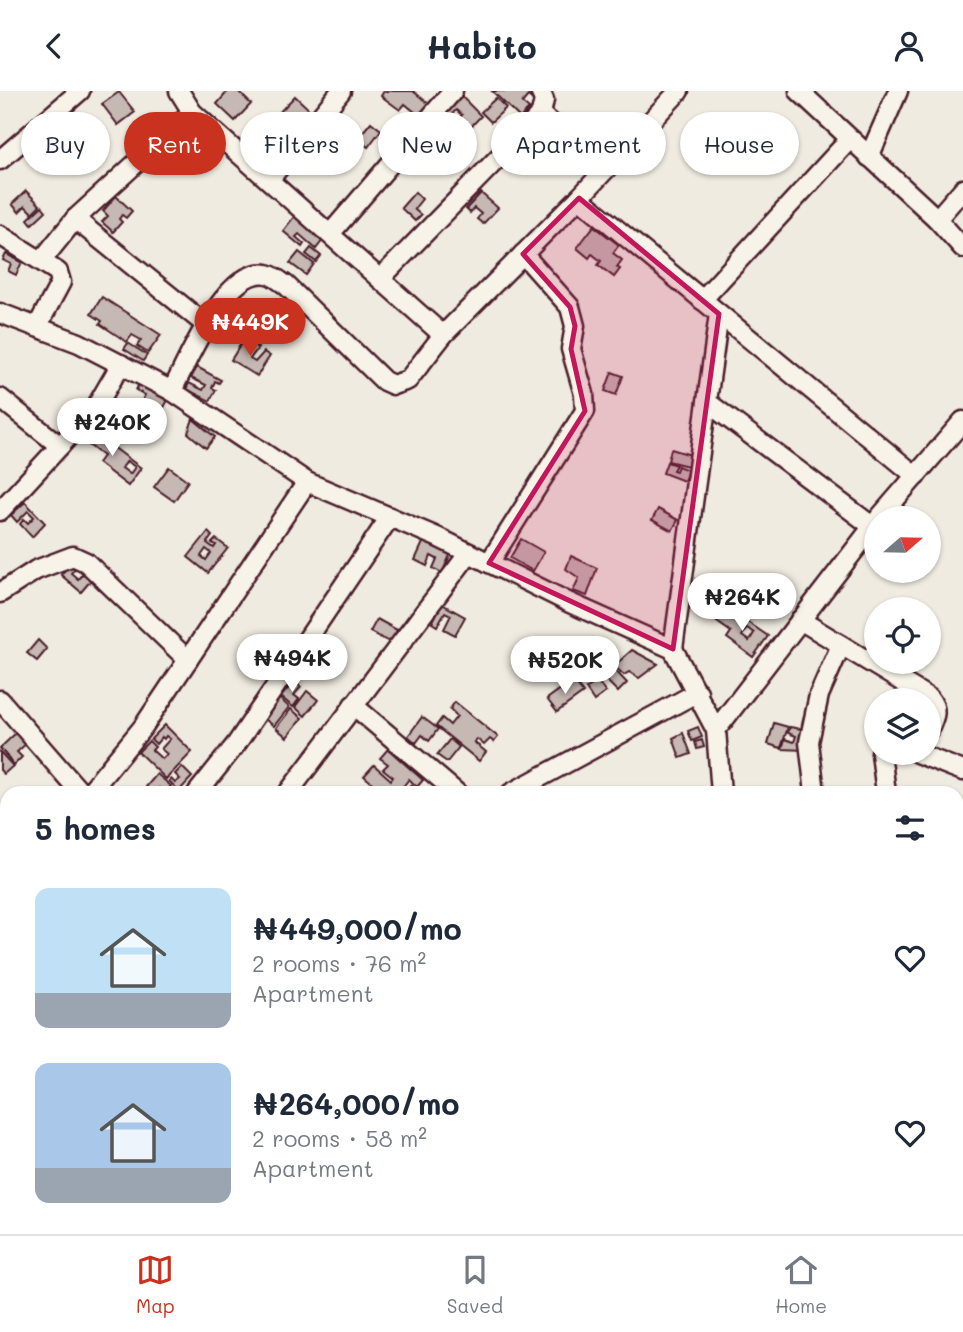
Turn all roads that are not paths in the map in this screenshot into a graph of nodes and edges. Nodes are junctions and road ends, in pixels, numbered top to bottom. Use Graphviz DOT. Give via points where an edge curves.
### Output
graph roads {
  1 [pos="80,91"];
  2 [pos="178,91"];
  3 [pos="341,91"];
  4 [pos="453,91"];
  5 [pos="540,91"];
  6 [pos="679,91"];
  7 [pos="799,91"];
  8 [pos="898,91"];
  9 [pos="815,98"];
  10 [pos="192,112"];
  11 [pos="541,112"];
  12 [pos="659,112"];
  13 [pos="850,139"];
  14 [pos="226,142"];
  15 [pos="870,157"];
  16 [pos="0,160"];
  17 [pos="491,165"];
  18 [pos="124,174"];
  19 [pos="600,175"];
  20 [pos="269,180"];
  21 [pos="963,189"];
  22 [pos="579,198"];
  23 [pos="75,219"];
  24 [pos="937,219"];
  25 [pos="330,234"];
  26 [pos="0,235"];
  27 [pos="963,249"];
  28 [pos="523,254"];
  29 [pos="42,260"];
  30 [pos="380,279"];
  31 [pos="702,300"];
  32 [pos="0,313"];
  33 [pos="719,314"];
  34 [pos="206,325"];
  35 [pos="37,327"];
  36 [pos="443,335"];
  37 [pos="121,364"];
  38 [pos="172,391"];
  39 [pos="0,398"];
  40 [pos="707,402"];
  41 [pos="963,421"];
  42 [pos="60,446"];
  43 [pos="916,476"];
  44 [pos="307,482"];
  45 [pos="890,506"];
  46 [pos="0,511"];
  47 [pos="864,513"];
  48 [pos="390,517"];
  49 [pos="864,537"];
  50 [pos="469,553"];
  51 [pos="489,563"];
  52 [pos="0,593"];
  53 [pos="800,620"];
  54 [pos="841,645"];
  55 [pos="673,649"];
  56 [pos="188,660"];
  57 [pos="912,688"];
  58 [pos="698,692"];
  59 [pos="353,705"];
  60 [pos="4,711"];
  61 [pos="716,730"];
  62 [pos="941,762"];
  63 [pos="882,765"];
  64 [pos="963,771"];
  65 [pos="74,786"];
  66 [pos="95,786"];
  67 [pos="202,786"];
  68 [pos="293,786"];
  69 [pos="449,786"];
  70 [pos="524,786"];
  71 [pos="721,786"];
  72 [pos="814,786"];
  73 [pos="885,786"];
  1 -- 16 [label="street"];
  2 -- 10 [label="street"];
  3 -- 20 [label="street"];
  4 -- 25 [label="street"];
  5 -- 11 [label="street"];
  6 -- 12 [label="street"];
  7 -- 9 [label="street"];
  8 -- 15 [label="street"];
  9 -- 13 [label="street"];
  13 -- 15 [label="street"];
  13 -- 31 [label="street"];
  14 -- 20 [label="street"];
  15 -- 24 [label="street"];
  17 -- 30 [label="street"];
  18 -- 23 [label="street"];
  19 -- 22 [label="street"];
  20 -- 25 [label="street"];
  21 -- 24 [label="street"];
  22 -- 28 [label="street"];
  22 -- 31 [label="street"];
  23 -- 29 [label="street"];
  23 -- 34 [label="street"];
  24 -- 27 [label="street"];
  25 -- 30 [label="street"];
  26 -- 29 [label="street"];
  28 -- 36 [label="street"];
  28 -- 51 [label="street" via="570,307 575,326 571,349 585,411"];
  29 -- 35 [label="street" via="58,272 61,282"];
  30 -- 36 [label="street"];
  31 -- 33 [label="street"];
  32 -- 35 [label="street"];
  33 -- 40 [label="street"];
  33 -- 43 [label="street"];
  34 -- 36 [label="street" via="234,285 267,274 286,285 393,385 408,380"];
  34 -- 38 [label="street"];
  35 -- 37 [label="street"];
  37 -- 38 [label="street"];
  37 -- 42 [label="street" via="96,407"];
  38 -- 44 [label="street"];
  39 -- 42 [label="street"];
  40 -- 47 [label="street"];
  40 -- 55 [label="street"];
  41 -- 43 [label="street"];
  42 -- 46 [label="street"];
  43 -- 45 [label="street"];
  44 -- 48 [label="street"];
  44 -- 56 [label="street"];
  48 -- 50 [label="street"];
  48 -- 67 [label="street"];
  49 -- 53 [label="street"];
  50 -- 51 [label="street"];
  50 -- 59 [label="street"];
  51 -- 55 [label="street"];
  52 -- 56 [label="street" via="36,570 74,556 86,562"];
  53 -- 54 [label="street"];
  53 -- 61 [label="street"];
  54 -- 57 [label="street"];
  54 -- 72 [label="street" via="819,695 809,742"];
  55 -- 58 [label="street"];
  56 -- 66 [label="street" via="143,727"];
  58 -- 61 [label="street"];
  58 -- 70 [label="street"];
  59 -- 68 [label="street"];
  59 -- 69 [label="street"];
  60 -- 65 [label="street"];
  61 -- 71 [label="street"];
  62 -- 64 [label="street"];
  63 -- 73 [label="street"];
}
